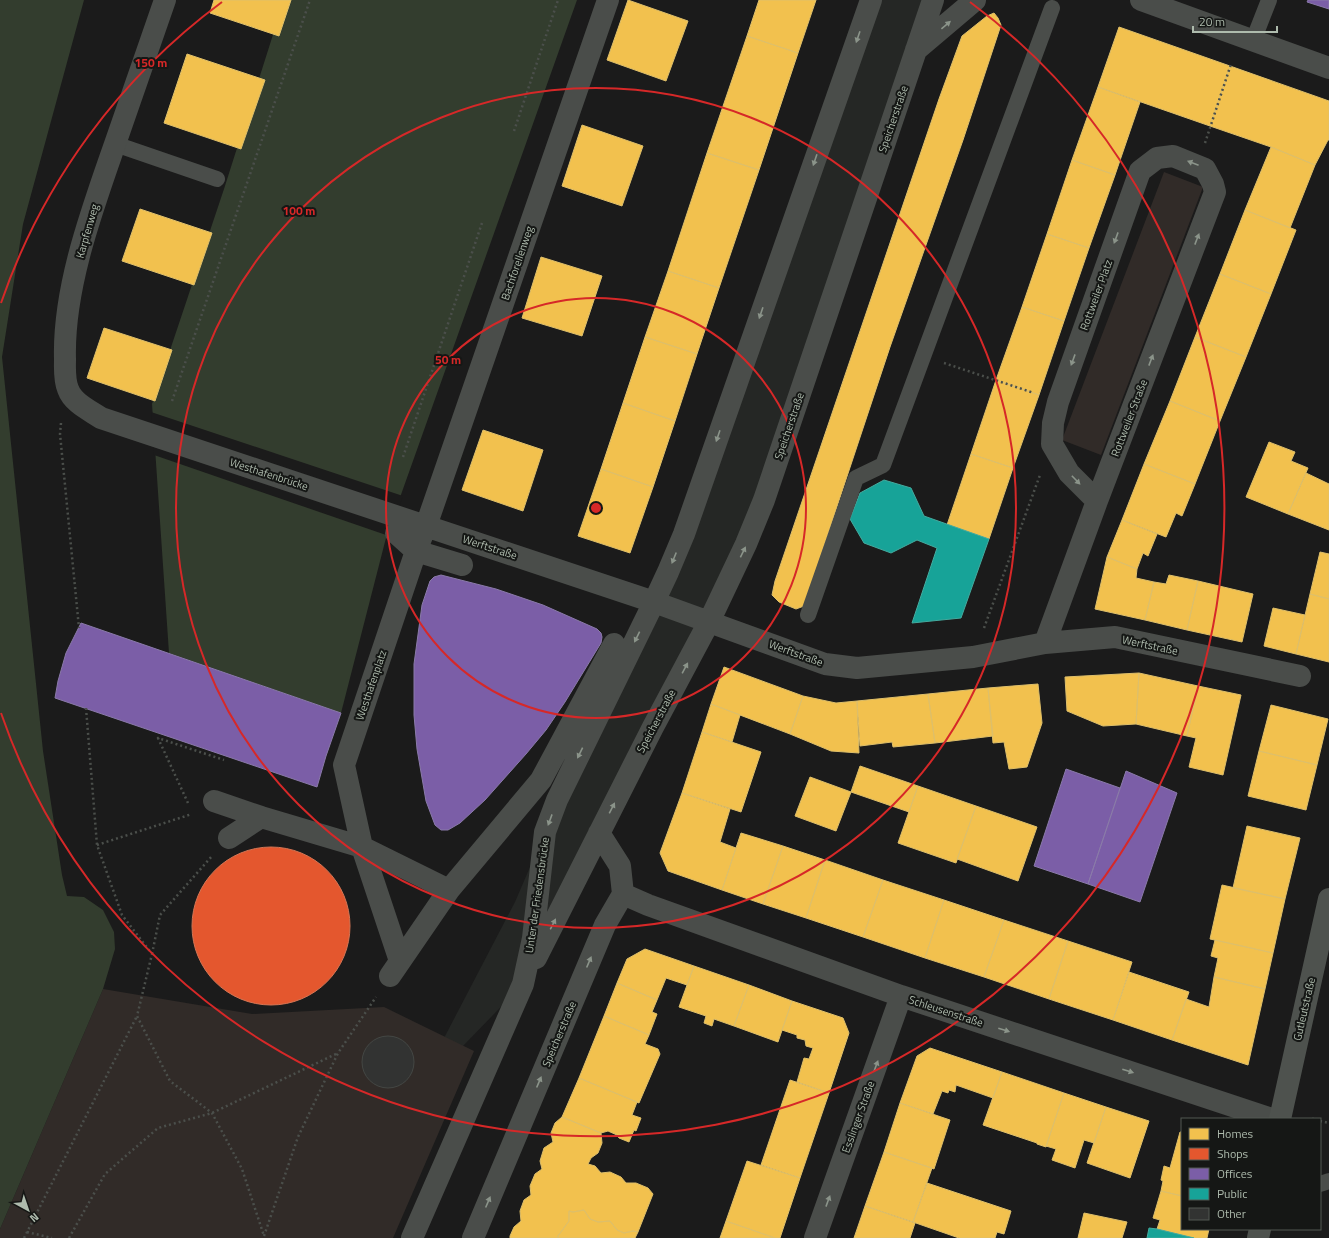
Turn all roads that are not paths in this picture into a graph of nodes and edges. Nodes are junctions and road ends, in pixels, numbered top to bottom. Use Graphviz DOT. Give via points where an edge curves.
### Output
graph roads {
  1 [pos="165,0"];
  2 [pos="608,0"];
  3 [pos="871,0"];
  4 [pos="933,0"];
  5 [pos="975,0"];
  6 [pos="1141,0"];
  7 [pos="1269,0"];
  8 [pos="1052,8"];
  9 [pos="1253,41"];
  10 [pos="916,50"];
  11 [pos="1329,68"];
  12 [pos="115,144"];
  13 [pos="217,179"];
  14 [pos="1215,192"];
  15 [pos="137,430"];
  16 [pos="1097,501"];
  17 [pos="398,525"];
  18 [pos="426,526"];
  19 [pos="416,551"];
  20 [pos="462,565"];
  21 [pos="654,602"];
  22 [pos="808,615"];
  23 [pos="709,622"];
  24 [pos="1045,643"];
  25 [pos="614,644"];
  26 [pos="1300,676"];
  27 [pos="206,807"];
  28 [pos="261,817"];
  29 [pos="599,833"];
  30 [pos="229,838"];
  31 [pos="362,847"];
  32 [pos="449,890"];
  33 [pos="624,894"];
  34 [pos="1329,899"];
  35 [pos="523,984"];
  36 [pos="901,996"];
  37 [pos="1269,1118"];
  38 [pos="1280,1118"];
  39 [pos="412,1238"];
  40 [pos="473,1238"];
  41 [pos="815,1238"];
  1 -- 12 [label="street, Karpfenweg"];
  2 -- 18 [label="street, Bachforellenweg"];
  3 -- 21 [label="street, one-way" via="684,534"];
  4 -- 10 [label="street, Speicherstraße"];
  10 -- 5 [label="street, one-way"];
  6 -- 9 [label="street"];
  7 -- 9 [label="lane"];
  8 -- 22 [label="lane" via="883,466 856,478"];
  9 -- 11 [label="street"];
  23 -- 10 [label="street, Speicherstraße, one-way" via="764,500"];
  12 -- 13 [label="lane"];
  12 -- 15 [label="street, Karpfenweg" via="85,236 73,286 64,338 66,382 68,390 80,404 101,418"];
  16 -- 14 [label="street, Rottweiler Straße, one-way"];
  14 -- 16 [label="street, Rottweiler Platz, one-way" via="1205,169 1173,156 1157,158 1140,171 1058,402 1053,423 1052,444 1069,473"];
  15 -- 17 [label="street, Westhafenbrücke"];
  16 -- 24 [label="street, Rottweiler Straße"];
  17 -- 18 [label="street, Werftstraße"];
  17 -- 19 [label="street"];
  18 -- 19 [label="street, Westhafenplatz"];
  18 -- 21 [label="street, Werftstraße"];
  19 -- 20 [label="street"];
  19 -- 31 [label="street, Westhafenplatz" via="344,765"];
  21 -- 23 [label="street, Werftstraße"];
  21 -- 35 [label="street, Unter der Friedensbrücke, one-way" via="557,800 545,832 533,938"];
  23 -- 24 [label="street, Werftstraße" via="825,664 857,668 973,658"];
  29 -- 23 [label="street, Speicherstraße, one-way"];
  24 -- 26 [label="street, Werftstraße" via="1115,637"];
  25 -- 32 [label="street" via="541,780"];
  27 -- 28 [label="street"];
  28 -- 30 [label="street"];
  28 -- 31 [label="street"];
  29 -- 33 [label="street" via="620,866"];
  35 -- 29 [label="street, Speicherstraße, one-way"];
  31 -- 32 [label="street"];
  31 -- 32 [label="street, Westhafenplatz" via="395,968"];
  33 -- 36 [label="street, Schleusenstraße" via="648,905"];
  40 -- 33 [label="street, Speicherstraße, one-way" via="605,926"];
  34 -- 38 [label="main road, Gutleutstraße"];
  35 -- 39 [label="street, Unter der Friedensbrücke"];
  36 -- 37 [label="street, Schleusenstraße, one-way"];
  41 -- 36 [label="street, Esslinger Straße, one-way"];
}
